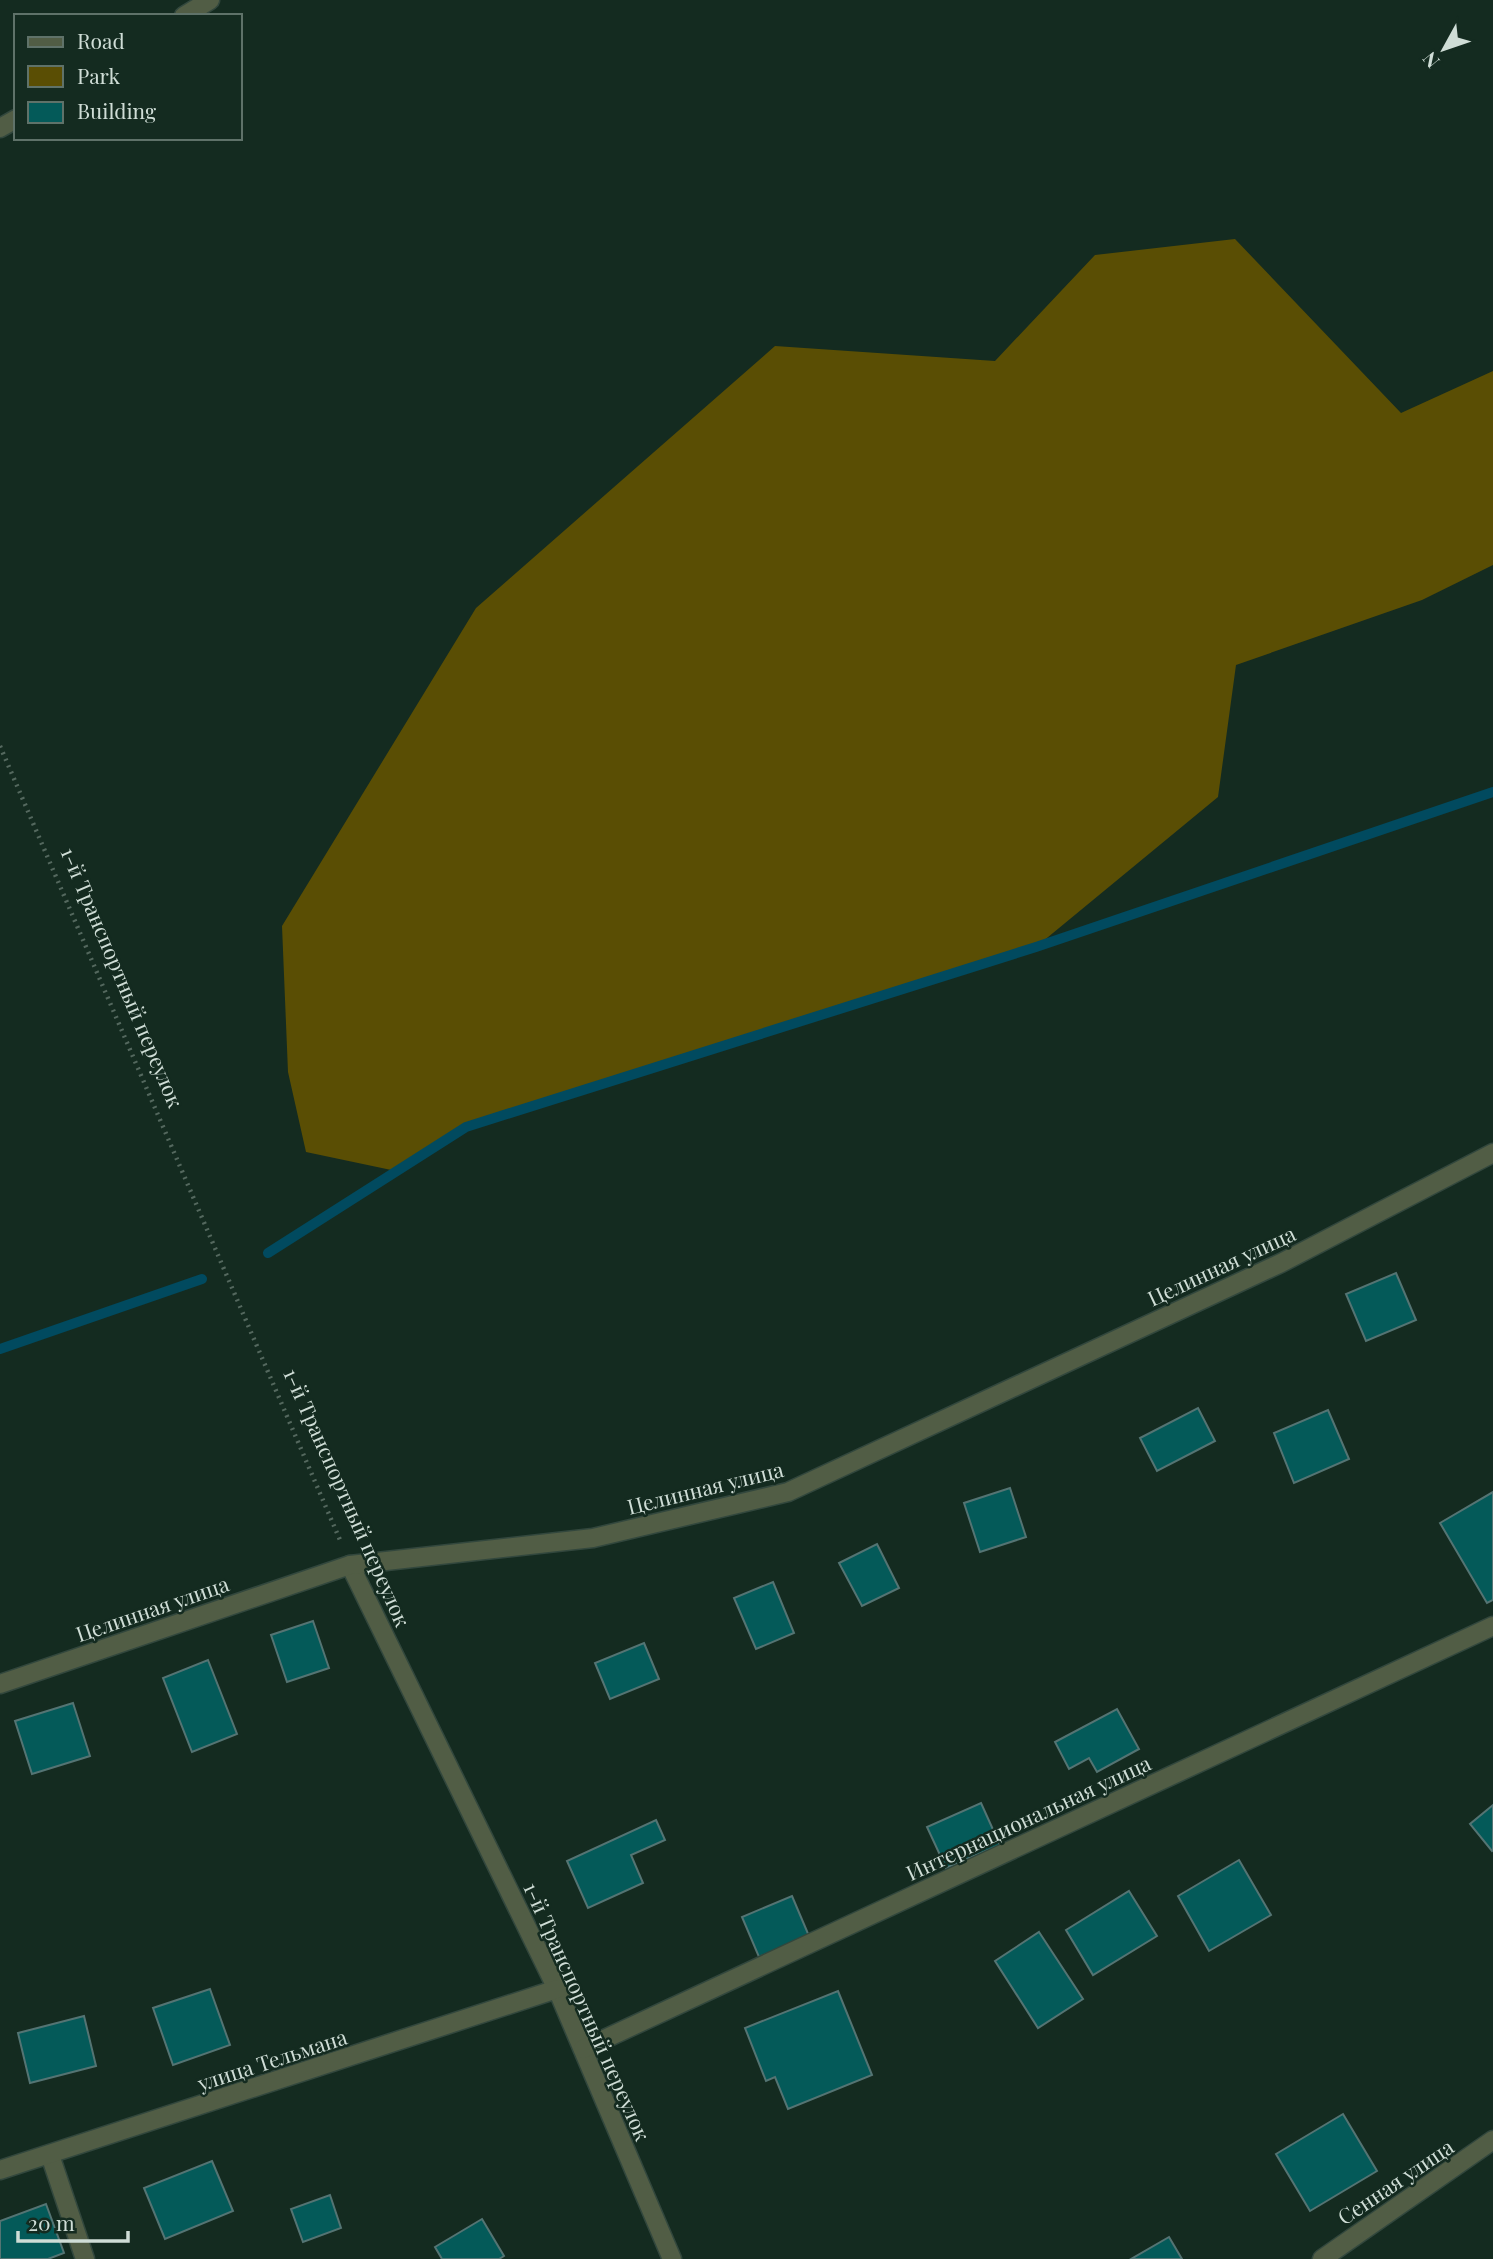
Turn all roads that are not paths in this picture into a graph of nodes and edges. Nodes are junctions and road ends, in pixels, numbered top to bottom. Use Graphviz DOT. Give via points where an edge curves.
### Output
graph roads {
  1 [pos="209,0"];
  2 [pos="187,14"];
  3 [pos="1493,1153"];
  4 [pos="350,1565"];
  5 [pos="1493,1626"];
  6 [pos="0,1685"];
  7 [pos="557,1989"];
  8 [pos="583,2049"];
  9 [pos="1493,2140"];
  10 [pos="50,2155"];
  11 [pos="0,2170"];
  12 [pos="85,2259"];
  13 [pos="672,2259"];
  14 [pos="1322,2259"];
  1 -- 2 [label="street"];
  3 -- 4 [label="street, Целинная улица" via="1281,1263 788,1492 593,1538"];
  4 -- 6 [label="street, Целинная улица"];
  4 -- 7 [label="street, 1-й Транспортный переулок"];
  5 -- 8 [label="street, Интернациональная улица"];
  7 -- 8 [label="street, 1-й Транспортный переулок"];
  7 -- 10 [label="street, улица Тельмана"];
  8 -- 13 [label="street, 1-й Транспортный переулок"];
  9 -- 14 [label="street, Сенная улица"];
  10 -- 11 [label="street, улица Тельмана"];
  10 -- 12 [label="street"];
}
